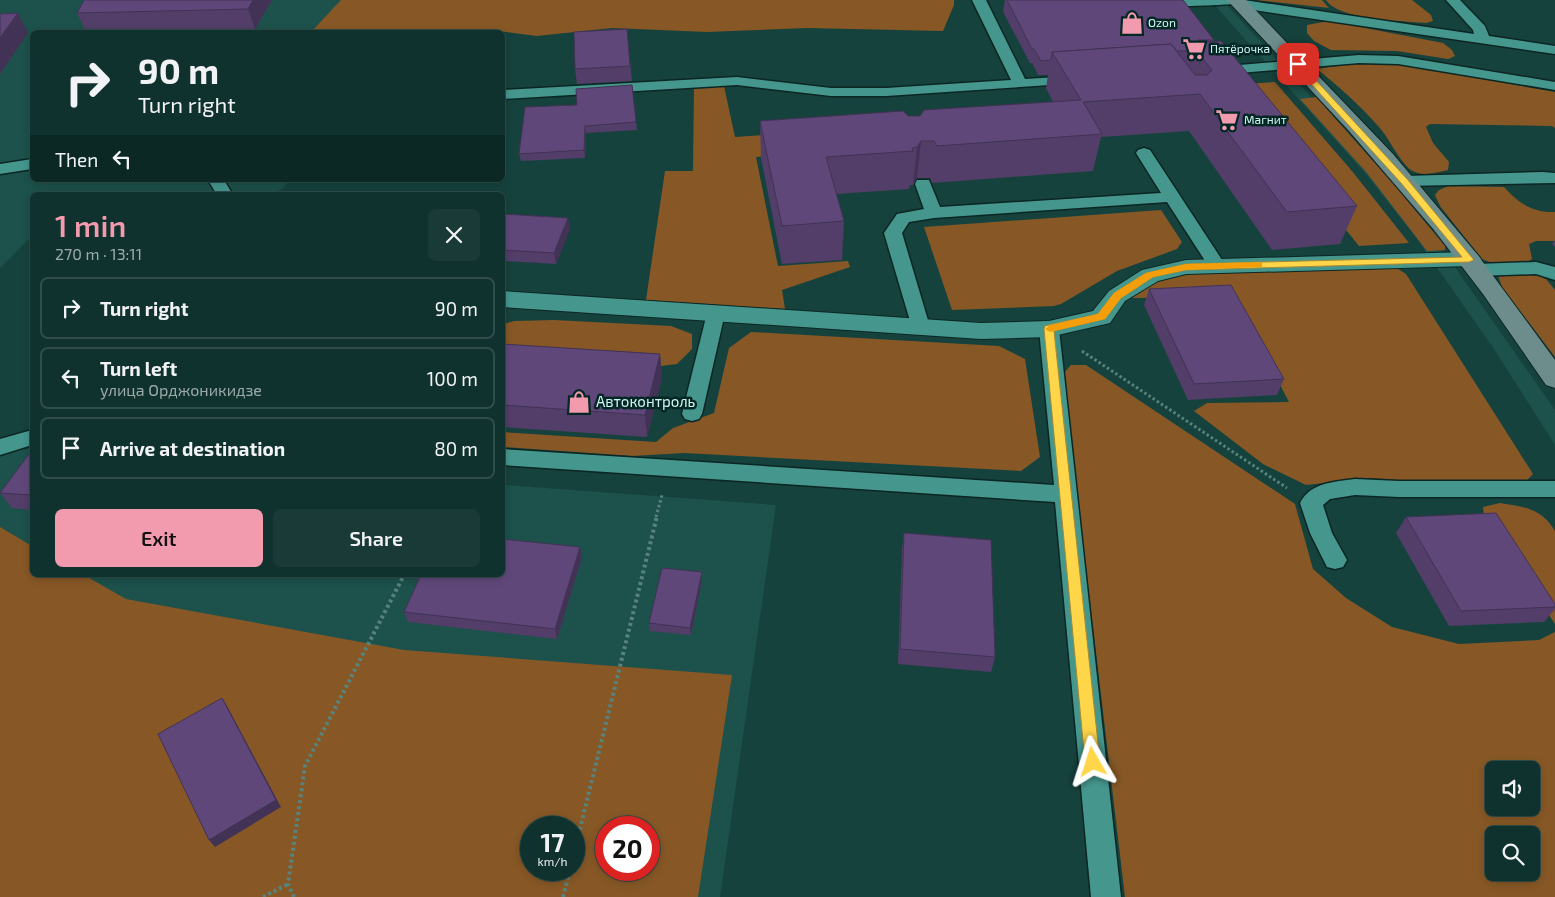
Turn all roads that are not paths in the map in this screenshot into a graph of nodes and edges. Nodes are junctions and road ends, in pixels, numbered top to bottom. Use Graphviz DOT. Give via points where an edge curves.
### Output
graph roads {
  1 [pos="979,0"];
  2 [pos="1144,0"];
  3 [pos="1453,0"];
  4 [pos="1238,2"];
  5 [pos="1482,38"];
  6 [pos="1555,50"];
  7 [pos="1298,64"];
  8 [pos="1203,71"];
  9 [pos="1088,79"];
  10 [pos="1020,83"];
  11 [pos="1555,86"];
  12 [pos="890,92"];
  13 [pos="505,95"];
  14 [pos="896,110"];
  15 [pos="1144,153"];
  16 [pos="30,164"];
  17 [pos="0,169"];
  18 [pos="1555,178"];
  19 [pos="1404,181"];
  20 [pos="923,184"];
  21 [pos="1173,197"];
  22 [pos="934,213"];
  23 [pos="1473,265"];
  24 [pos="1217,266"];
  25 [pos="1555,274"];
  26 [pos="505,299"];
  27 [pos="716,313"];
  28 [pos="920,327"];
  29 [pos="1049,329"];
  30 [pos="1555,379"];
  31 [pos="692,414"];
  32 [pos="30,439"];
  33 [pos="0,447"];
  34 [pos="505,457"];
  35 [pos="1555,488"];
  36 [pos="1066,494"];
  37 [pos="1335,560"];
  38 [pos="1106,897"];
  1 -- 10 [label="lane"];
  2 -- 4 [label="lane"];
  3 -- 5 [label="lane" via="1480,29"];
  4 -- 5 [label="lane"];
  4 -- 7 [label="main road"];
  5 -- 6 [label="lane"];
  7 -- 8 [label="lane"];
  7 -- 11 [label="lane" via="1358,59 1398,60"];
  7 -- 19 [label="main road"];
  9 -- 10 [label="lane"];
  10 -- 12 [label="lane"];
  12 -- 13 [label="lane" via="832,92 737,82"];
  12 -- 14 [label="lane"];
  15 -- 21 [label="lane"];
  16 -- 17 [label="lane"];
  18 -- 19 [label="lane"];
  19 -- 23 [label="main road"];
  20 -- 22 [label="lane"];
  21 -- 22 [label="lane"];
  21 -- 24 [label="lane"];
  22 -- 28 [label="lane" via="903,218 893,233"];
  23 -- 24 [label="street"];
  23 -- 25 [label="lane" via="1536,268"];
  23 -- 30 [label="main road"];
  24 -- 29 [label="street" via="1186,267 1150,275 1117,296 1101,317"];
  26 -- 27 [label="street"];
  27 -- 28 [label="street"];
  27 -- 31 [label="lane"];
  28 -- 29 [label="street" via="981,331"];
  29 -- 36 [label="lane"];
  32 -- 33 [label="lane"];
  34 -- 36 [label="lane"];
  35 -- 37 [label="lane" via="1355,487 1324,492 1310,503"];
  36 -- 38 [label="lane"];
}
